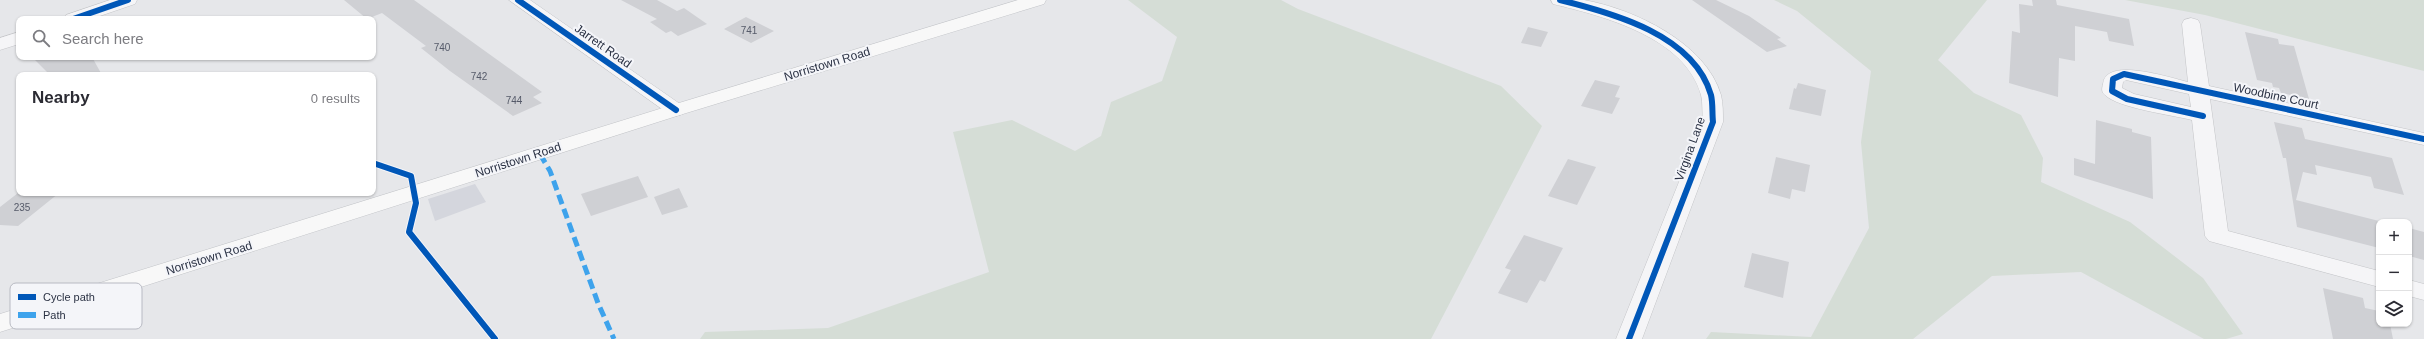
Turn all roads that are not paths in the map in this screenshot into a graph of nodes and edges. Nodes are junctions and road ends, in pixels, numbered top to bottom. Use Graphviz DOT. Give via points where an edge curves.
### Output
graph roads {
  1 [pos="128,0"];
  2 [pos="518,0"];
  3 [pos="1037,0"];
  4 [pos="1560,0"];
  5 [pos="82,16"];
  6 [pos="2191,24"];
  7 [pos="16,39"];
  8 [pos="0,44"];
  9 [pos="2200,90"];
  10 [pos="676,110"];
  11 [pos="2203,116"];
  12 [pos="2424,139"];
  13 [pos="2376,278"];
  14 [pos="130,283"];
  15 [pos="2412,289"];
  16 [pos="2424,292"];
  17 [pos="10,321"];
  18 [pos="0,324"];
  19 [pos="1629,339"];
  1 -- 5 [label="street"];
  2 -- 10 [label="street, Jarrett Road"];
  3 -- 10 [label="main road, Norristown Road"];
  4 -- 19 [label="street, Virgina Lane" via="1612,13 1660,37 1691,61 1706,80 1711,92 1713,122"];
  6 -- 9 [label="street"];
  7 -- 8 [label="street"];
  9 -- 11 [label="street"];
  9 -- 11 [label="street, Woodbine Court" via="2124,74 2113,79 2112,91 2127,99"];
  9 -- 12 [label="street, Woodbine Court"];
  10 -- 14 [label="main road, Norristown Road"];
  11 -- 13 [label="street" via="2218,236"];
  15 -- 16 [label="street"];
  17 -- 18 [label="main road, Norristown Road"];
}
